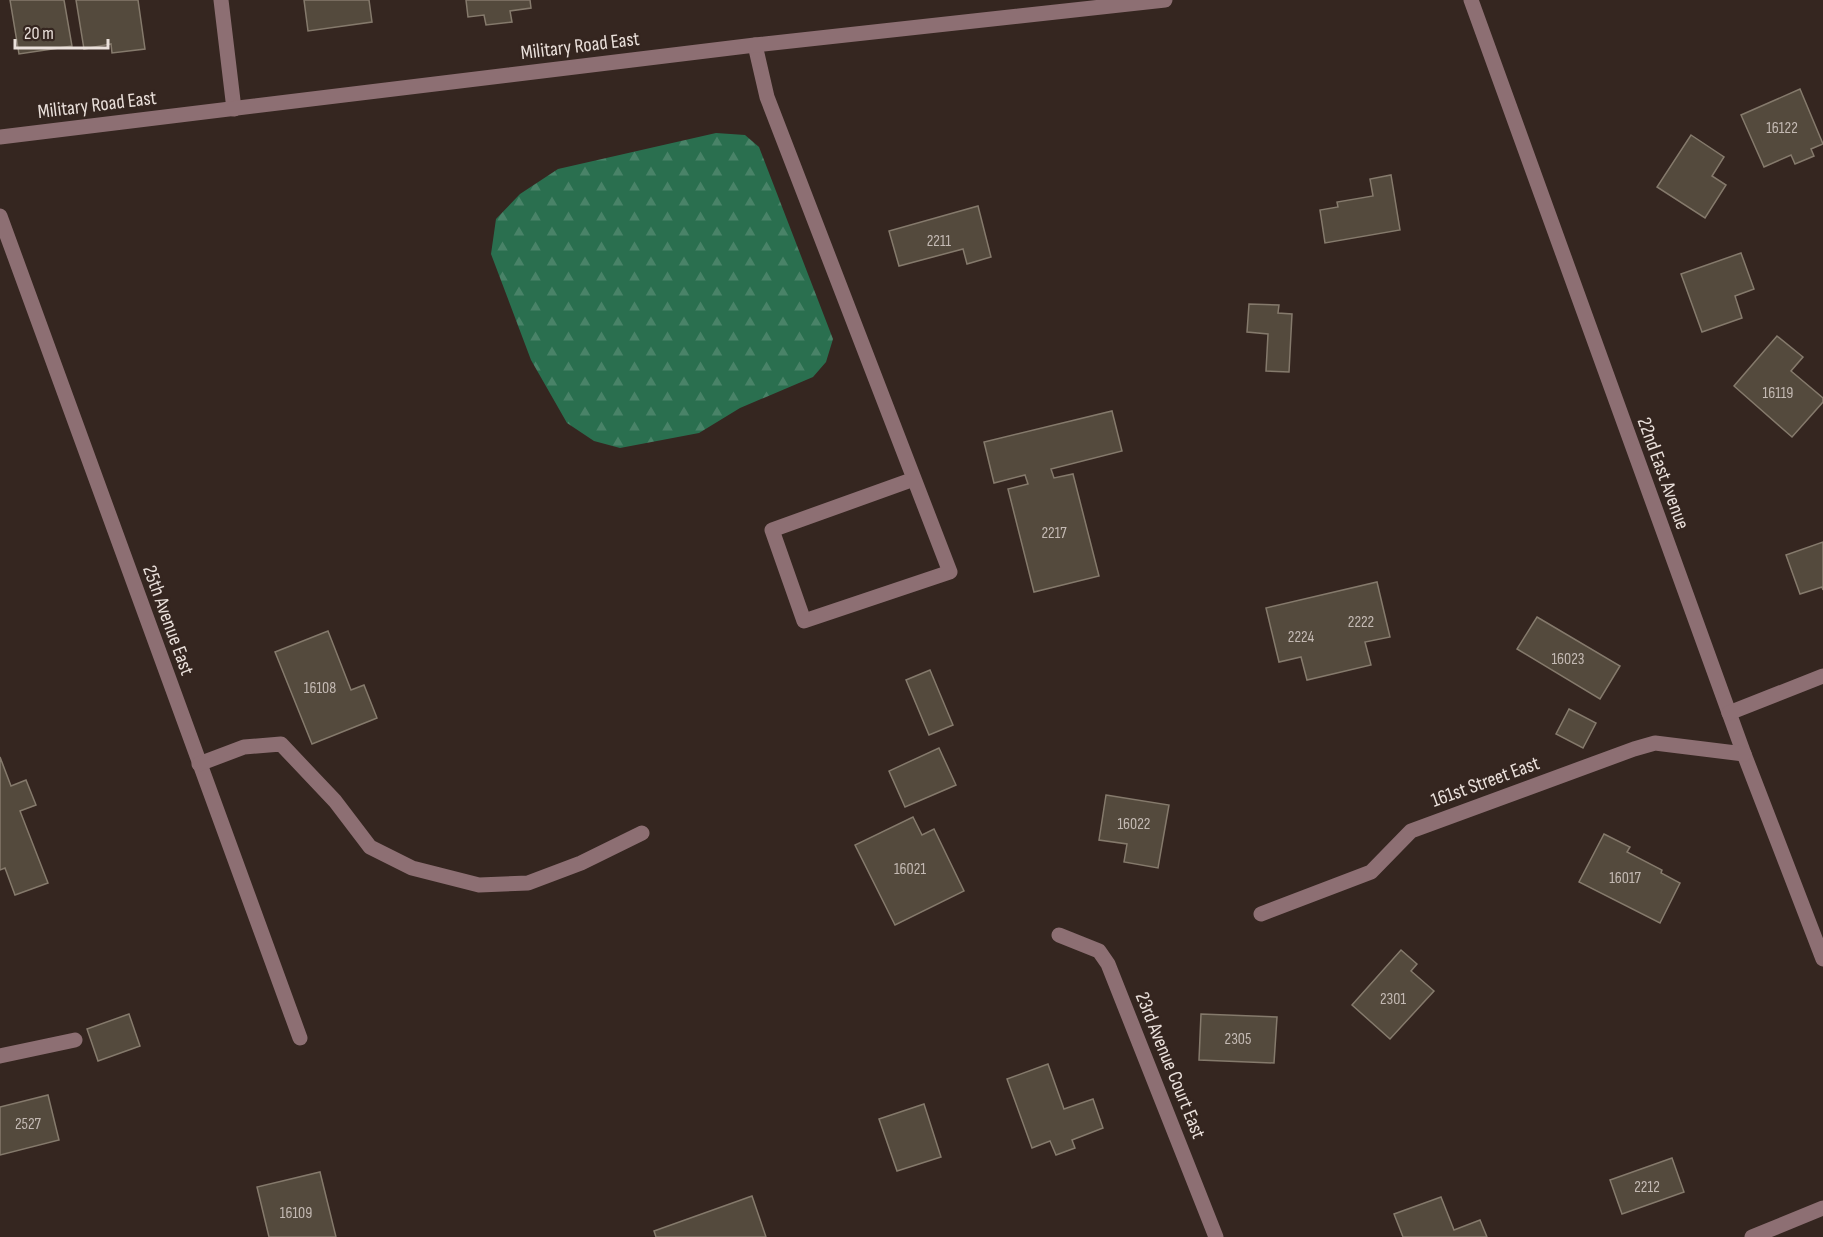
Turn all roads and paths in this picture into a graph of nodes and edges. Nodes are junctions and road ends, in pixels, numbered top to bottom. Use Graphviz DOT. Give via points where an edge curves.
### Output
graph roads {
  1 [pos="221,0"];
  2 [pos="1165,0"];
  3 [pos="1472,0"];
  4 [pos="755,45"];
  5 [pos="234,109"];
  6 [pos="0,136"];
  7 [pos="0,216"];
  8 [pos="914,480"];
  9 [pos="1823,676"];
  10 [pos="1729,713"];
  11 [pos="1744,754"];
  12 [pos="200,764"];
  13 [pos="642,832"];
  14 [pos="1261,914"];
  15 [pos="1059,935"];
  16 [pos="1823,959"];
  17 [pos="300,1038"];
  18 [pos="75,1040"];
  19 [pos="0,1056"];
  20 [pos="1823,1208"];
  21 [pos="1216,1237"];
  22 [pos="1752,1237"];
  1 -- 5 [label="street"];
  2 -- 4 [label="street, Military Road East"];
  3 -- 10 [label="street, 22nd East Avenue"];
  4 -- 5 [label="street, Military Road East"];
  4 -- 8 [label="street" via="767,97"];
  5 -- 6 [label="street, Military Road East"];
  7 -- 12 [label="street, 25th Avenue East"];
  8 -- 8 [label="street" via="950,572 804,621 772,530"];
  9 -- 10 [label="street"];
  10 -- 11 [label="street, 22nd East Avenue"];
  11 -- 14 [label="street, 161st Street East" via="1654,743 1634,749 1411,831 1371,872"];
  11 -- 16 [label="street, 22nd East Avenue"];
  12 -- 13 [label="street" via="244,747 281,744 335,801 370,847 412,868 479,885 528,883 582,863"];
  12 -- 17 [label="street, 25th Avenue East"];
  15 -- 21 [label="street, 23rd Avenue Court East" via="1099,951 1108,964"];
  18 -- 19 [label="street"];
  20 -- 22 [label="street"];
}
